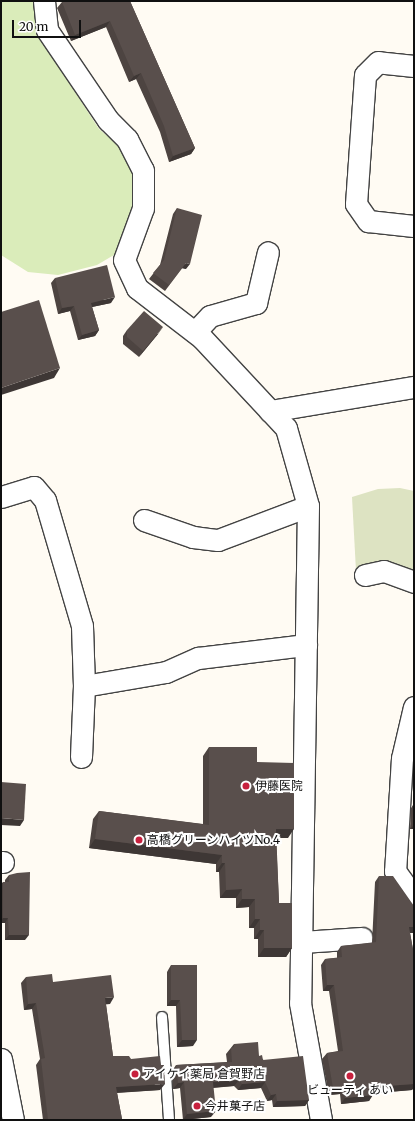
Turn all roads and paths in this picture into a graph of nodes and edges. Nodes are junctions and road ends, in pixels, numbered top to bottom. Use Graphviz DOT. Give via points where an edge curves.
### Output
graph roads {
  1 [pos="44,1"];
  2 [pos="414,66"];
  3 [pos="414,226"];
  4 [pos="268,252"];
  5 [pos="195,332"];
  6 [pos="414,387"];
  7 [pos="270,411"];
  8 [pos="1,497"];
  9 [pos="308,506"];
  10 [pos="144,520"];
  11 [pos="365,575"];
  12 [pos="414,582"];
  13 [pos="306,646"];
  14 [pos="84,686"];
  15 [pos="414,707"];
  16 [pos="81,757"];
  17 [pos="414,897"];
  18 [pos="362,938"];
  19 [pos="300,942"];
  20 [pos="162,1017"];
  21 [pos="1,1059"];
  22 [pos="13,1120"];
  23 [pos="169,1120"];
  24 [pos="321,1120"];
  1 -- 5 [label="street" via="47,30 108,120 128,139 143,170 143,208 124,260 137,288"];
  2 -- 3 [label="street" via="378,62 365,76 356,204 368,221"];
  4 -- 5 [label="street" via="256,303 210,316"];
  5 -- 7 [label="street"];
  6 -- 7 [label="street"];
  7 -- 9 [label="street" via="286,428"];
  8 -- 14 [label="street" via="34,487 45,500 82,626"];
  9 -- 10 [label="street" via="218,540 193,537"];
  9 -- 13 [label="street"];
  11 -- 12 [label="street" via="384,571"];
  13 -- 14 [label="street" via="198,658 166,672"];
  13 -- 19 [label="street"];
  14 -- 16 [label="street"];
  15 -- 17 [label="street" via="402,758 395,871"];
  18 -- 19 [label="street"];
  19 -- 24 [label="street" via="300,1002"];
  20 -- 23 [label="lane"];
  21 -- 22 [label="street"];
}
